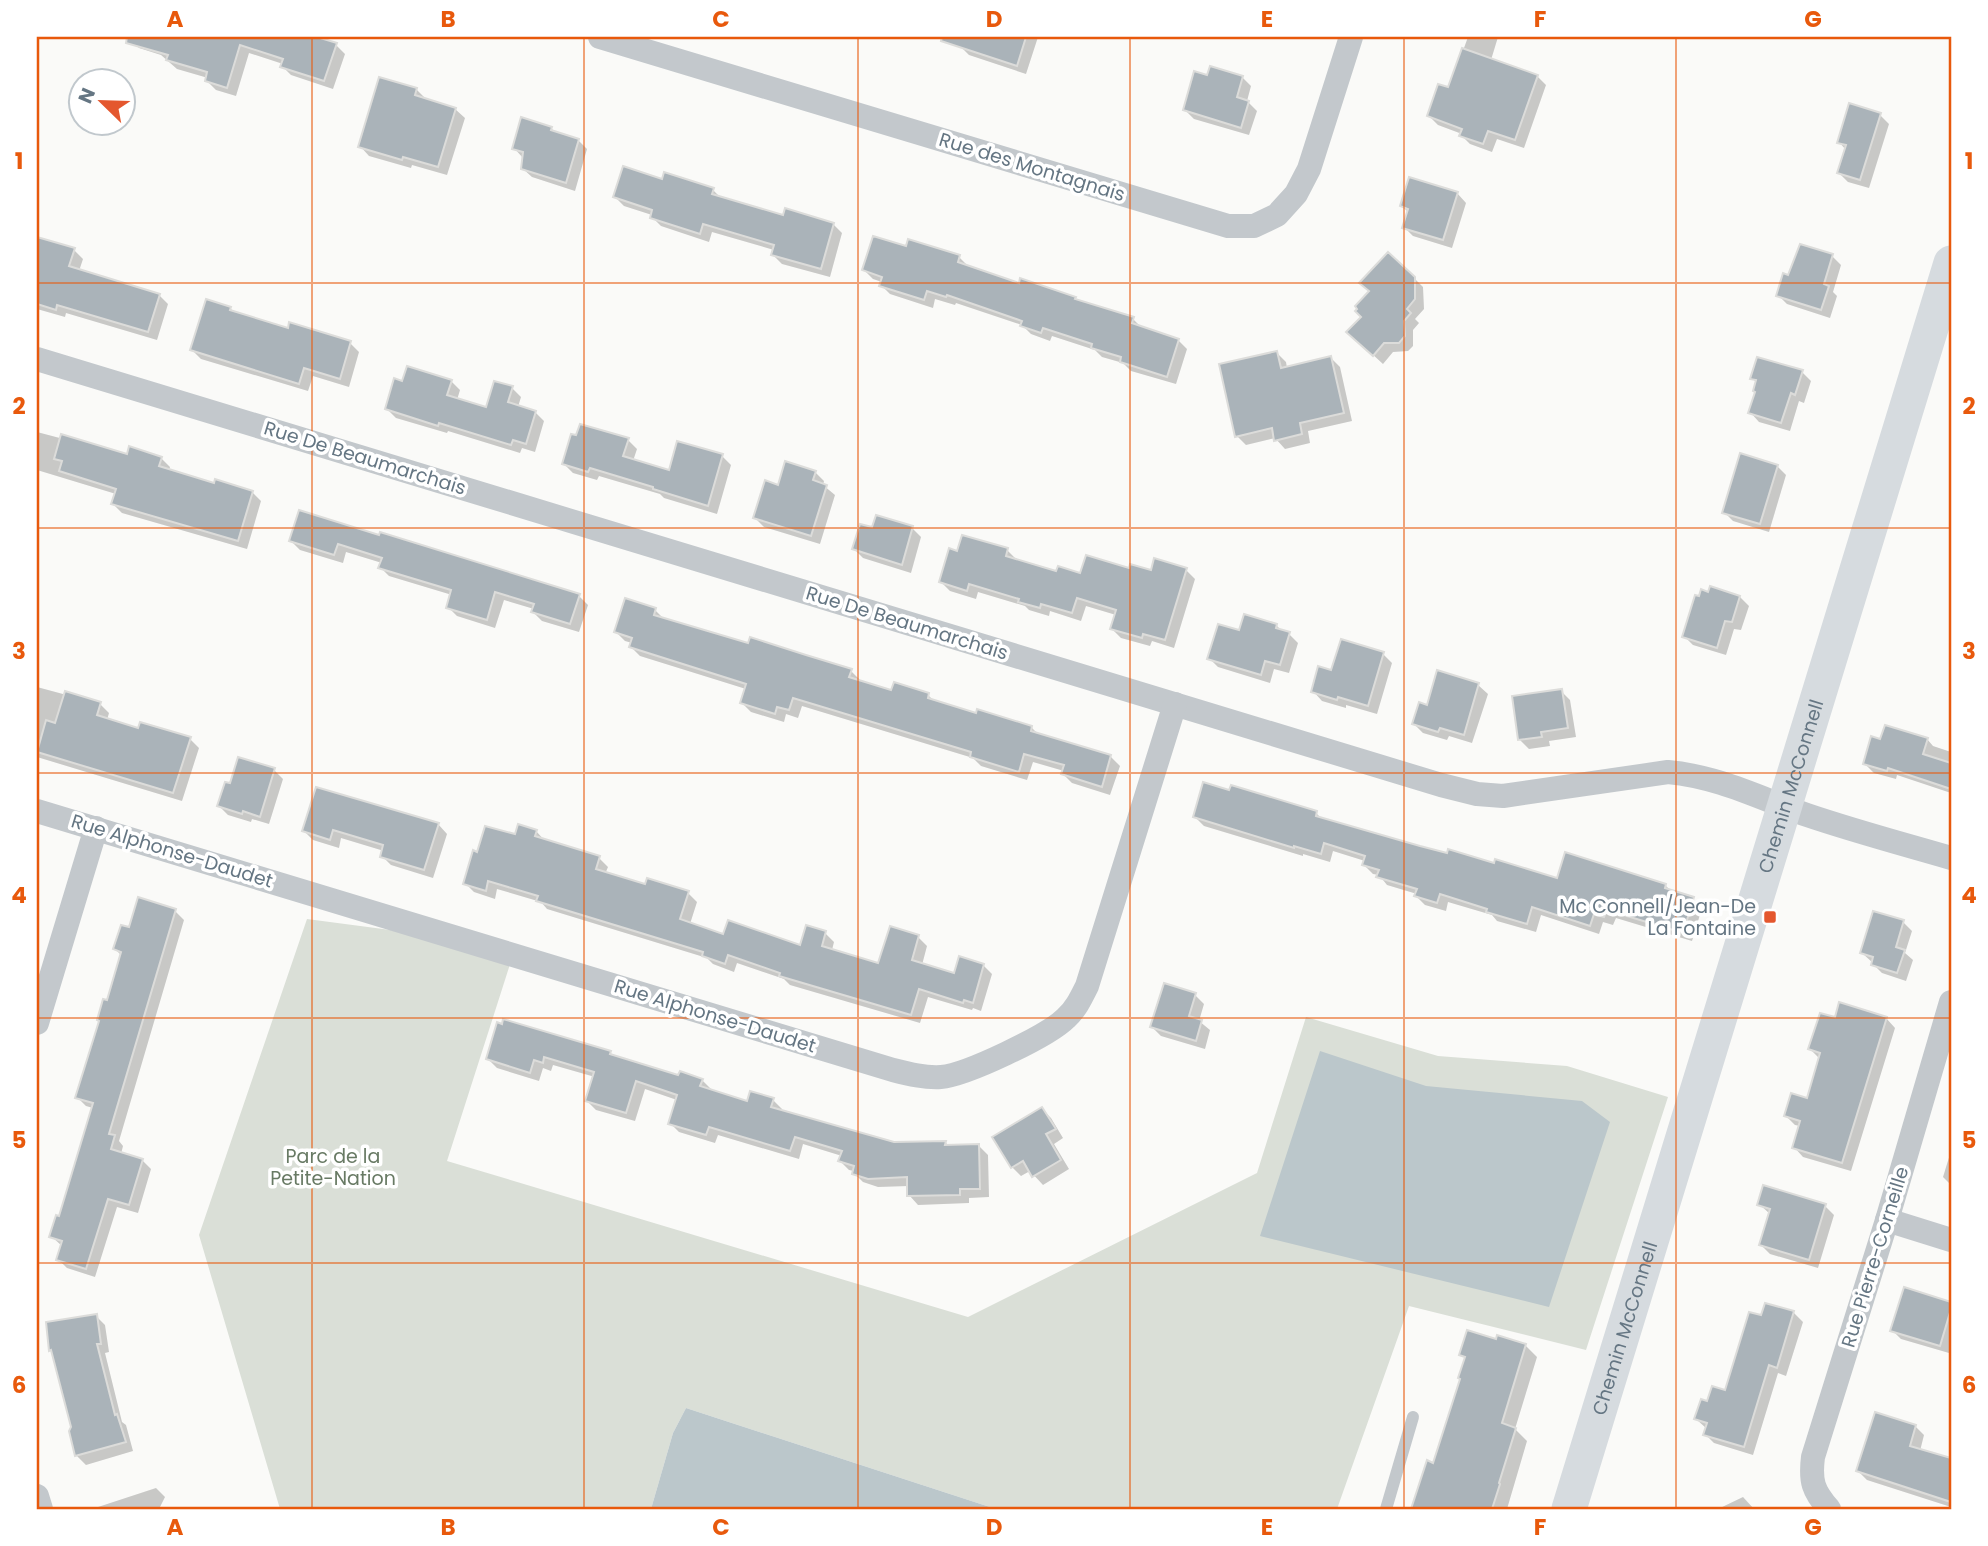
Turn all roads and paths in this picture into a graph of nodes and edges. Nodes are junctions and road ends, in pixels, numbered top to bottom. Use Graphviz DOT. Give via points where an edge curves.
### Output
graph roads {
  1 [pos="600,37"];
  2 [pos="1351,37"];
  3 [pos="1951,264"];
  4 [pos="37,359"];
  5 [pos="1175,704"];
  6 [pos="1784,806"];
  7 [pos="37,811"];
  8 [pos="96,828"];
  9 [pos="1951,859"];
  10 [pos="1951,1002"];
  11 [pos="37,1023"];
  12 [pos="1887,1220"];
  13 [pos="1951,1240"];
  14 [pos="1413,1417"];
  15 [pos="37,1496"];
  16 [pos="41,1509"];
  17 [pos="1386,1509"];
  18 [pos="1569,1509"];
  19 [pos="1829,1509"];
  1 -- 2 [label="street, Rue des Montagnais" via="1228,226 1254,226 1277,215 1296,194 1309,169"];
  3 -- 6 [label="street, Chemin McConnell"];
  4 -- 5 [label="street, Rue De Beaumarchais"];
  5 -- 6 [label="street, Rue De Beaumarchais" via="1477,794 1512,795 1668,772 1712,779"];
  5 -- 8 [label="street, Rue Alphonse-Daudet" via="1078,1003 1049,1032 942,1077 880,1066"];
  6 -- 9 [label="street, Rue De Beaumarchais"];
  6 -- 18 [label="street, Chemin McConnell"];
  7 -- 8 [label="street, Rue Alphonse-Daudet"];
  8 -- 11 [label="street"];
  10 -- 12 [label="street, Rue Pierre-Corneille"];
  12 -- 13 [label="street"];
  12 -- 19 [label="street, Rue Pierre-Corneille" via="1814,1457 1811,1476 1817,1496"];
  14 -- 17 [label="lane"];
  15 -- 16 [label="street"];
}
